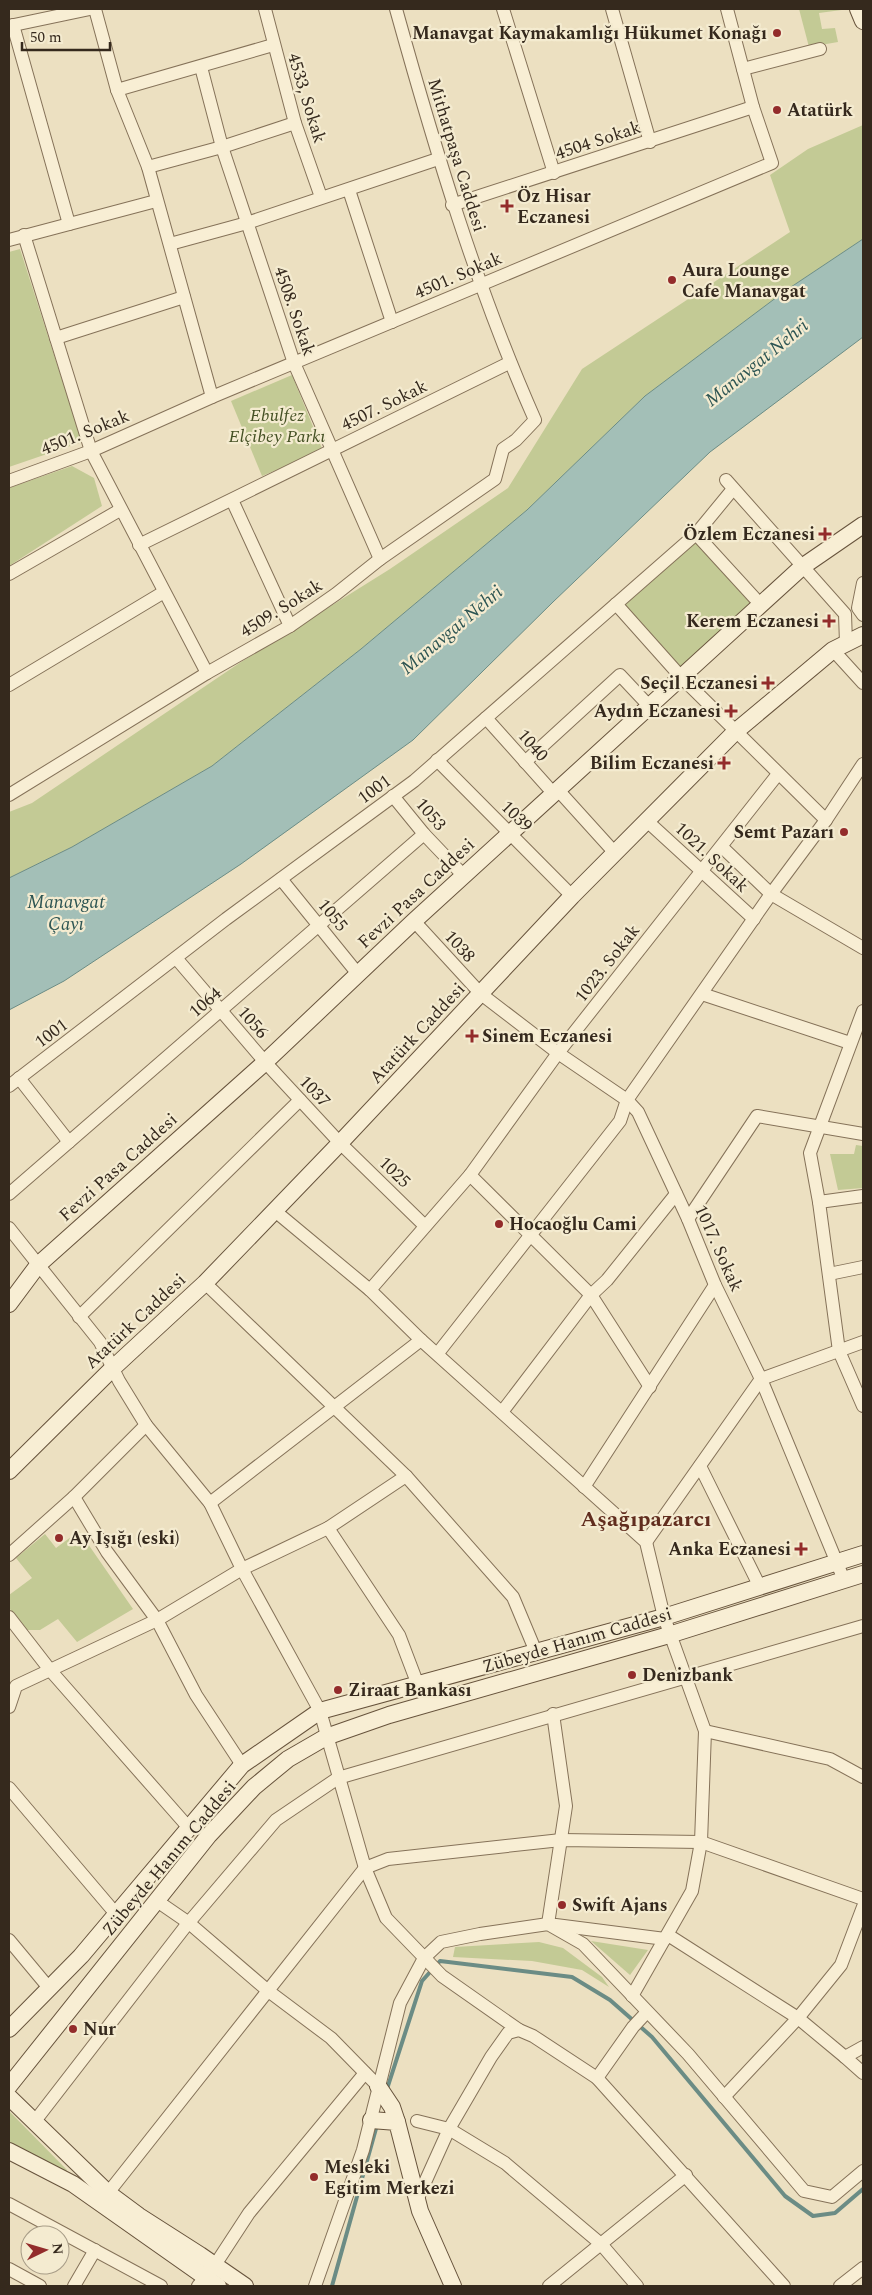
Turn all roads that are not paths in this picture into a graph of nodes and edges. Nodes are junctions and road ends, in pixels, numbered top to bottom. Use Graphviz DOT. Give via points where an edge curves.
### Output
graph roads {
  1 [pos="90,9"];
  2 [pos="95,9"];
  3 [pos="265,9"];
  4 [pos="396,9"];
  5 [pos="503,9"];
  6 [pos="612,9"];
  7 [pos="727,9"];
  8 [pos="858,9"];
  9 [pos="863,21"];
  10 [pos="11,26"];
  11 [pos="273,45"];
  12 [pos="820,48"];
  13 [pos="201,67"];
  14 [pos="743,69"];
  15 [pos="117,90"];
  16 [pos="753,107"];
  17 [pos="295,123"];
  18 [pos="650,142"];
  19 [pos="222,147"];
  20 [pos="438,159"];
  21 [pos="148,167"];
  22 [pos="554,173"];
  23 [pos="349,190"];
  24 [pos="321,197"];
  25 [pos="156,201"];
  26 [pos="452,205"];
  27 [pos="247,223"];
  28 [pos="69,224"];
  29 [pos="24,235"];
  30 [pos="9,240"];
  31 [pos="170,244"];
  32 [pos="481,285"];
  33 [pos="184,297"];
  34 [pos="392,322"];
  35 [pos="56,338"];
  36 [pos="294,363"];
  37 [pos="509,363"];
  38 [pos="212,397"];
  39 [pos="535,420"];
  40 [pos="90,451"];
  41 [pos="332,451"];
  42 [pos="9,481"];
  43 [pos="232,500"];
  44 [pos="120,510"];
  45 [pos="863,525"];
  46 [pos="696,534"];
  47 [pos="139,545"];
  48 [pos="380,559"];
  49 [pos="802,567"];
  50 [pos="9,574"];
  51 [pos="863,583"];
  52 [pos="164,592"];
  53 [pos="616,604"];
  54 [pos="761,605"];
  55 [pos="863,615"];
  56 [pos="290,626"];
  57 [pos="863,635"];
  58 [pos="840,647"];
  59 [pos="207,673"];
  60 [pos="682,678"];
  61 [pos="863,683"];
  62 [pos="9,685"];
  63 [pos="650,707"];
  64 [pos="486,718"];
  65 [pos="735,732"];
  66 [pos="437,760"];
  67 [pos="525,762"];
  68 [pos="863,764"];
  69 [pos="778,774"];
  70 [pos="556,792"];
  71 [pos="10,793"];
  72 [pos="393,796"];
  73 [pos="647,820"];
  74 [pos="826,820"];
  75 [pos="424,834"];
  76 [pos="510,834"];
  77 [pos="722,847"];
  78 [pos="615,853"];
  79 [pos="701,871"];
  80 [pos="464,876"];
  81 [pos="281,879"];
  82 [pos="771,894"];
  83 [pos="572,896"];
  84 [pos="754,919"];
  85 [pos="414,921"];
  86 [pos="318,926"];
  87 [pos="863,948"];
  88 [pos="176,958"];
  89 [pos="358,974"];
  90 [pos="481,994"];
  91 [pos="702,994"];
  92 [pos="863,1011"];
  93 [pos="221,1012"];
  94 [pos="850,1043"];
  95 [pos="558,1053"];
  96 [pos="265,1062"];
  97 [pos="14,1082"];
  98 [pos="300,1100"];
  99 [pos="627,1100"];
  100 [pos="819,1125"];
  101 [pos="863,1134"];
  102 [pos="70,1142"];
  103 [pos="340,1143"];
  104 [pos="470,1175"];
  105 [pos="9,1194"];
  106 [pos="676,1194"];
  107 [pos="863,1196"];
  108 [pos="819,1202"];
  109 [pos="275,1211"];
  110 [pos="688,1219"];
  111 [pos="425,1226"];
  112 [pos="9,1228"];
  113 [pos="531,1236"];
  114 [pos="38,1265"];
  115 [pos="863,1267"];
  116 [pos="829,1274"];
  117 [pos="205,1283"];
  118 [pos="715,1285"];
  119 [pos="370,1290"];
  120 [pos="591,1295"];
  121 [pos="9,1304"];
  122 [pos="79,1317"];
  123 [pos="421,1340"];
  124 [pos="863,1342"];
  125 [pos="839,1351"];
  126 [pos="438,1353"];
  127 [pos="113,1368"];
  128 [pos="761,1379"];
  129 [pos="650,1386"];
  130 [pos="335,1406"];
  131 [pos="863,1406"];
  132 [pos="502,1412"];
  133 [pos="146,1425"];
  134 [pos="700,1466"];
  135 [pos="9,1471"];
  136 [pos="406,1476"];
  137 [pos="584,1487"];
  138 [pos="74,1497"];
  139 [pos="210,1503"];
  140 [pos="328,1528"];
  141 [pos="646,1542"];
  142 [pos="863,1554"];
  143 [pos="9,1555"];
  144 [pos="836,1564"];
  145 [pos="242,1569"];
  146 [pos="863,1574"];
  147 [pos="844,1580"];
  148 [pos="760,1587"];
  149 [pos="9,1617"];
  150 [pos="664,1617"];
  151 [pos="157,1620"];
  152 [pos="863,1626"];
  153 [pos="669,1635"];
  154 [pos="536,1652"];
  155 [pos="50,1670"];
  156 [pos="685,1678"];
  157 [pos="418,1684"];
  158 [pos="12,1685"];
  159 [pos="9,1707"];
  160 [pos="320,1711"];
  161 [pos="553,1714"];
  162 [pos="705,1732"];
  163 [pos="326,1737"];
  164 [pos="242,1765"];
  165 [pos="863,1777"];
  166 [pos="338,1778"];
  167 [pos="9,1788"];
  168 [pos="189,1828"];
  169 [pos="561,1840"];
  170 [pos="701,1842"];
  171 [pos="365,1868"];
  172 [pos="863,1899"];
  173 [pos="157,1901"];
  174 [pos="863,1907"];
  175 [pos="116,1914"];
  176 [pos="189,1923"];
  177 [pos="548,1924"];
  178 [pos="666,1937"];
  179 [pos="9,1940"];
  180 [pos="425,1959"];
  181 [pos="49,1988"];
  182 [pos="267,1990"];
  183 [pos="632,1996"];
  184 [pos="798,2018"];
  185 [pos="640,2019"];
  186 [pos="9,2029"];
  187 [pos="519,2030"];
  188 [pos="863,2047"];
  189 [pos="844,2057"];
  190 [pos="366,2073"];
  191 [pos="863,2073"];
  192 [pos="597,2078"];
  193 [pos="9,2086"];
  194 [pos="380,2088"];
  195 [pos="9,2097"];
  196 [pos="724,2097"];
  197 [pos="385,2118"];
  198 [pos="35,2121"];
  199 [pos="417,2121"];
  200 [pos="449,2129"];
  201 [pos="9,2151"];
  202 [pos="863,2171"];
  203 [pos="686,2175"];
  204 [pos="108,2193"];
  205 [pos="417,2200"];
  206 [pos="9,2204"];
  207 [pos="601,2244"];
  208 [pos="95,2250"];
  209 [pos="863,2268"];
  210 [pos="9,2269"];
  211 [pos="206,2280"];
  212 [pos="40,2286"];
  213 [pos="74,2286"];
  214 [pos="161,2286"];
  215 [pos="245,2286"];
  216 [pos="315,2286"];
  217 [pos="453,2286"];
  218 [pos="548,2286"];
  219 [pos="637,2286"];
  220 [pos="784,2286"];
  221 [pos="840,2286"];
  1 -- 10 [label="street"];
  2 -- 15 [label="street"];
  3 -- 11 [label="street, 4533, Sokak"];
  4 -- 20 [label="street, Mithatpaşa Caddesi"];
  5 -- 22 [label="street"];
  6 -- 18 [label="street"];
  7 -- 14 [label="street, 4501. Sokak"];
  8 -- 9 [label="street"];
  10 -- 28 [label="street"];
  11 -- 13 [label="street"];
  11 -- 17 [label="street, 4533, Sokak"];
  12 -- 14 [label="street"];
  13 -- 15 [label="street"];
  13 -- 19 [label="street, 4508. Sokak"];
  14 -- 16 [label="street, 4501. Sokak"];
  15 -- 21 [label="street"];
  16 -- 18 [label="street, 4504 Sokak"];
  16 -- 32 [label="street, 4501. Sokak" via="772,163"];
  17 -- 19 [label="street"];
  17 -- 24 [label="street, 4533, Sokak"];
  18 -- 22 [label="street, 4504 Sokak"];
  19 -- 21 [label="street"];
  19 -- 27 [label="street, 4508. Sokak"];
  20 -- 23 [label="street"];
  20 -- 26 [label="street, Mithatpaşa Caddesi"];
  21 -- 25 [label="street"];
  22 -- 26 [label="street, 4504 Sokak"];
  23 -- 24 [label="street"];
  23 -- 34 [label="street"];
  24 -- 27 [label="street"];
  25 -- 28 [label="street"];
  25 -- 31 [label="street"];
  26 -- 32 [label="street, Mithatpaşa Caddesi"];
  27 -- 31 [label="street"];
  27 -- 36 [label="street, 4508. Sokak"];
  28 -- 29 [label="street"];
  29 -- 30 [label="street"];
  29 -- 35 [label="street"];
  31 -- 33 [label="street"];
  32 -- 34 [label="street, 4501. Sokak"];
  32 -- 37 [label="street, Mithatpaşa Caddesi"];
  33 -- 35 [label="street"];
  33 -- 38 [label="street"];
  34 -- 36 [label="street, 4501. Sokak"];
  35 -- 40 [label="street"];
  36 -- 38 [label="street, 4501. Sokak"];
  36 -- 41 [label="street, 4508. Sokak"];
  37 -- 39 [label="street, Mithatpaşa Caddesi"];
  37 -- 41 [label="street, 4507. Sokak"];
  38 -- 40 [label="street, 4501. Sokak"];
  39 -- 48 [label="street, 4509. Sokak" via="503,449 495,479"];
  40 -- 42 [label="street, 4501. Sokak"];
  40 -- 44 [label="street"];
  41 -- 43 [label="street, 4507. Sokak"];
  41 -- 48 [label="street, 4508. Sokak"];
  43 -- 47 [label="street, 4507. Sokak"];
  43 -- 56 [label="street"];
  44 -- 47 [label="street"];
  44 -- 50 [label="street"];
  45 -- 49 [label="street, Fevzi Pasa Caddesi"];
  46 -- 49 [label="street, 1001" via="729,485"];
  46 -- 53 [label="street, 1001"];
  46 -- 54 [label="street"];
  47 -- 52 [label="street"];
  48 -- 56 [label="street, 4509. Sokak"];
  49 -- 54 [label="street, Fevzi Pasa Caddesi"];
  49 -- 58 [label="street" via="846,614"];
  51 -- 55 [label="street" via="858,608"];
  52 -- 59 [label="street"];
  52 -- 62 [label="street"];
  53 -- 60 [label="street"];
  53 -- 64 [label="street, 1001"];
  54 -- 60 [label="street, Fevzi Pasa Caddesi"];
  56 -- 59 [label="street, 4509. Sokak"];
  57 -- 58 [label="street, Atatürk Caddesi"];
  58 -- 61 [label="street"];
  58 -- 65 [label="street, Atatürk Caddesi"];
  59 -- 71 [label="street, 4509. Sokak"];
  60 -- 63 [label="street, Fevzi Pasa Caddesi"];
  60 -- 65 [label="street"];
  63 -- 67 [label="street" via="620,675"];
  63 -- 70 [label="street, Fevzi Pasa Caddesi"];
  64 -- 66 [label="street, 1001"];
  64 -- 67 [label="street, 1040"];
  65 -- 69 [label="street"];
  65 -- 73 [label="street, Atatürk Caddesi"];
  66 -- 72 [label="street, 1001"];
  66 -- 76 [label="street, 1039"];
  67 -- 70 [label="street, 1040"];
  68 -- 74 [label="street"];
  69 -- 74 [label="street"];
  69 -- 77 [label="street, 1023. Sokak"];
  70 -- 76 [label="street, Fevzi Pasa Caddesi"];
  70 -- 78 [label="street, 1040"];
  72 -- 75 [label="street, 1053"];
  72 -- 81 [label="street, 1001"];
  73 -- 78 [label="street, Atatürk Caddesi"];
  73 -- 79 [label="street, 1021. Sokak"];
  74 -- 82 [label="street"];
  75 -- 80 [label="street, 1053"];
  75 -- 86 [label="street, 1064"];
  76 -- 80 [label="street, Fevzi Pasa Caddesi"];
  76 -- 83 [label="street, 1039"];
  77 -- 79 [label="street, 1023. Sokak"];
  77 -- 82 [label="street"];
  78 -- 83 [label="street, Atatürk Caddesi"];
  79 -- 84 [label="street, 1021. Sokak"];
  79 -- 95 [label="street, 1023. Sokak"];
  80 -- 85 [label="street, Fevzi Pasa Caddesi"];
  81 -- 86 [label="street, 1055"];
  81 -- 88 [label="street, 1001"];
  82 -- 84 [label="street"];
  82 -- 87 [label="street"];
  83 -- 90 [label="street, Atatürk Caddesi"];
  84 -- 91 [label="street"];
  85 -- 89 [label="street, Fevzi Pasa Caddesi"];
  85 -- 90 [label="street, 1038"];
  86 -- 89 [label="street, 1055"];
  86 -- 93 [label="street, 1064"];
  88 -- 93 [label="street, 1056"];
  88 -- 97 [label="street, 1001"];
  89 -- 96 [label="street, Fevzi Pasa Caddesi"];
  90 -- 95 [label="street, 1017. Sokak"];
  90 -- 103 [label="street, Atatürk Caddesi"];
  91 -- 94 [label="street"];
  91 -- 99 [label="street"];
  92 -- 94 [label="street"];
  93 -- 96 [label="street, 1056"];
  93 -- 102 [label="street, 1064"];
  94 -- 100 [label="street"];
  95 -- 99 [label="street, 1017. Sokak"];
  95 -- 104 [label="street, 1023. Sokak"];
  96 -- 98 [label="street, 1037"];
  96 -- 114 [label="street, Fevzi Pasa Caddesi"];
  97 -- 102 [label="street"];
  98 -- 103 [label="street, 1037"];
  98 -- 122 [label="street"];
  99 -- 106 [label="street, 1017. Sokak" via="638,1112"];
  99 -- 113 [label="street" via="620,1121"];
  100 -- 101 [label="street"];
  100 -- 108 [label="street" via="810,1153"];
  100 -- 110 [label="street" via="757,1116"];
  102 -- 105 [label="street, 1064"];
  103 -- 109 [label="street, Atatürk Caddesi"];
  103 -- 111 [label="street, 1025"];
  104 -- 111 [label="street, 1023. Sokak"];
  104 -- 113 [label="street"];
  106 -- 110 [label="street, 1017. Sokak"];
  106 -- 120 [label="street" via="607,1280"];
  107 -- 108 [label="street"];
  108 -- 116 [label="street"];
  109 -- 117 [label="street, Atatürk Caddesi"];
  109 -- 119 [label="street"];
  110 -- 118 [label="street, 1017. Sokak"];
  111 -- 119 [label="street, 1023. Sokak"];
  112 -- 114 [label="street"];
  113 -- 120 [label="street"];
  113 -- 126 [label="street"];
  114 -- 121 [label="street, Fevzi Pasa Caddesi"];
  114 -- 122 [label="street"];
  115 -- 116 [label="street"];
  116 -- 125 [label="street"];
  117 -- 127 [label="street, Atatürk Caddesi"];
  117 -- 130 [label="street"];
  118 -- 128 [label="street, 1017. Sokak"];
  118 -- 129 [label="street"];
  119 -- 123 [label="street"];
  120 -- 129 [label="street"];
  120 -- 132 [label="street"];
  122 -- 127 [label="street" via="100,1342"];
  123 -- 126 [label="street"];
  123 -- 130 [label="street"];
  124 -- 125 [label="street"];
  125 -- 128 [label="street"];
  125 -- 131 [label="street"];
  126 -- 132 [label="street"];
  127 -- 133 [label="street"];
  127 -- 135 [label="street, Atatürk Caddesi"];
  128 -- 134 [label="street"];
  128 -- 144 [label="street, 1017. Sokak"];
  129 -- 137 [label="street"];
  130 -- 136 [label="street"];
  130 -- 139 [label="street"];
  132 -- 137 [label="street"];
  133 -- 138 [label="street"];
  133 -- 139 [label="street"];
  134 -- 141 [label="street"];
  134 -- 148 [label="street"];
  136 -- 140 [label="street"];
  136 -- 154 [label="street" via="513,1597"];
  137 -- 141 [label="street"];
  138 -- 143 [label="street"];
  138 -- 151 [label="street" via="107,1552"];
  139 -- 145 [label="street"];
  140 -- 145 [label="street"];
  140 -- 157 [label="street" via="399,1635"];
  141 -- 150 [label="street"];
  142 -- 144 [label="street, Zübeyde Hanım Caddesi"];
  144 -- 147 [label="street, 1017. Sokak"];
  144 -- 148 [label="street, Zübeyde Hanım Caddesi"];
  145 -- 151 [label="street"];
  145 -- 160 [label="street"];
  146 -- 147 [label="street, Zübeyde Hanım Caddesi"];
  147 -- 153 [label="street, Zübeyde Hanım Caddesi"];
  148 -- 150 [label="street, Zübeyde Hanım Caddesi"];
  149 -- 155 [label="street"];
  150 -- 153 [label="street"];
  150 -- 154 [label="street, Zübeyde Hanım Caddesi"];
  151 -- 155 [label="street"];
  151 -- 164 [label="street" via="196,1695"];
  152 -- 156 [label="street"];
  153 -- 156 [label="street"];
  153 -- 163 [label="street, Zübeyde Hanım Caddesi" via="389,1715"];
  154 -- 157 [label="street, Zübeyde Hanım Caddesi"];
  155 -- 158 [label="street"];
  155 -- 168 [label="street"];
  156 -- 161 [label="street"];
  156 -- 162 [label="street"];
  157 -- 160 [label="street, Zübeyde Hanım Caddesi"];
  158 -- 159 [label="street"];
  160 -- 163 [label="street"];
  160 -- 164 [label="street, Zübeyde Hanım Caddesi"];
  161 -- 166 [label="street"];
  161 -- 169 [label="street" via="566,1806"];
  162 -- 165 [label="street" via="830,1759"];
  162 -- 170 [label="street"];
  163 -- 166 [label="street"];
  163 -- 173 [label="street, Zübeyde Hanım Caddesi" via="288,1759 254,1787 209,1836"];
  164 -- 168 [label="street, Zübeyde Hanım Caddesi"];
  166 -- 171 [label="street"];
  166 -- 176 [label="street" via="276,1820"];
  167 -- 175 [label="street"];
  168 -- 175 [label="street, Zübeyde Hanım Caddesi"];
  169 -- 170 [label="street"];
  169 -- 171 [label="street" via="388,1859"];
  169 -- 177 [label="street"];
  170 -- 172 [label="street"];
  170 -- 178 [label="street" via="692,1892"];
  171 -- 180 [label="street" via="386,1918"];
  171 -- 182 [label="street"];
  173 -- 176 [label="street"];
  173 -- 193 [label="street, Zübeyde Hanım Caddesi"];
  174 -- 184 [label="street" via="841,1965"];
  175 -- 181 [label="street, Zübeyde Hanım Caddesi"];
  176 -- 182 [label="street"];
  176 -- 198 [label="street"];
  177 -- 178 [label="street"];
  177 -- 180 [label="street" via="441,1942"];
  177 -- 183 [label="street" via="583,1944"];
  178 -- 183 [label="street"];
  178 -- 184 [label="street"];
  179 -- 181 [label="street"];
  180 -- 187 [label="street" via="442,1976"];
  180 -- 194 [label="street" via="400,2003"];
  181 -- 186 [label="street, Zübeyde Hanım Caddesi"];
  182 -- 190 [label="street" via="331,2038"];
  182 -- 204 [label="street"];
  183 -- 185 [label="street"];
  184 -- 189 [label="street"];
  184 -- 196 [label="street"];
  185 -- 192 [label="street"];
  185 -- 196 [label="street" via="688,2054"];
  187 -- 192 [label="street"];
  187 -- 200 [label="street" via="508,2033 491,2057"];
  188 -- 189 [label="street"];
  189 -- 191 [label="street"];
  190 -- 194 [label="street"];
  190 -- 211 [label="street" via="249,2213"];
  192 -- 203 [label="street"];
  194 -- 197 [label="street"];
  194 -- 197 [label="street"];
  195 -- 198 [label="street"];
  196 -- 202 [label="street" via="804,2191 832,2197"];
  197 -- 205 [label="street"];
  197 -- 216 [label="street" via="363,2150"];
  198 -- 204 [label="street"];
  199 -- 200 [label="street"];
  200 -- 205 [label="street"];
  200 -- 207 [label="street" via="505,2163"];
  201 -- 211 [label="street" via="73,2184"];
  203 -- 207 [label="street"];
  203 -- 220 [label="street"];
  204 -- 211 [label="street" via="139,2216"];
  205 -- 217 [label="street"];
  206 -- 208 [label="street"];
  207 -- 218 [label="street"];
  207 -- 219 [label="street"];
  208 -- 213 [label="street"];
  208 -- 214 [label="street"];
  209 -- 221 [label="street"];
  210 -- 212 [label="street"];
  211 -- 215 [label="street"];
}
